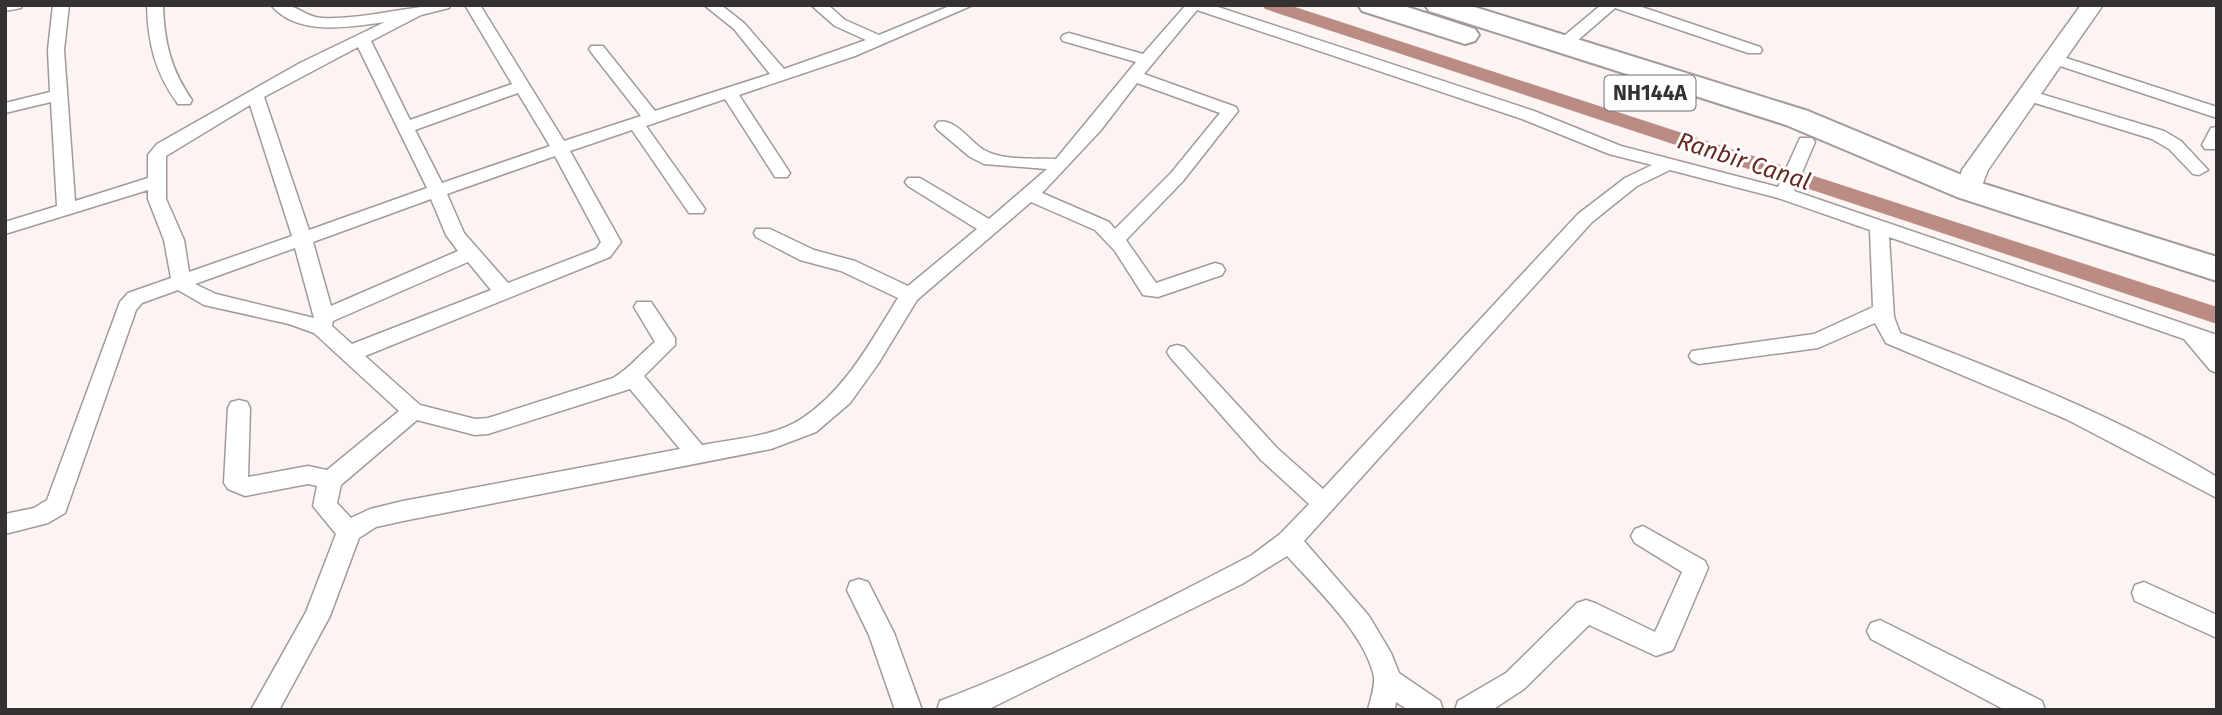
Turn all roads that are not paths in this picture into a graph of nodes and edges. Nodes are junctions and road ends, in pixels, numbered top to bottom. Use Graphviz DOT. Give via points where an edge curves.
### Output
graph roads {
  1 [pos="16,5"];
  2 [pos="61,5"];
  3 [pos="155,5"];
  4 [pos="278,5"];
  5 [pos="444,5"];
  6 [pos="472,5"];
  7 [pos="711,5"];
  8 [pos="818,5"];
  9 [pos="966,5"];
  10 [pos="1195,5"];
  11 [pos="1372,5"];
  12 [pos="1439,5"];
  13 [pos="1610,5"];
  14 [pos="1620,5"];
  15 [pos="2092,5"];
  16 [pos="5,6"];
  17 [pos="373,11"];
  18 [pos="415,12"];
  19 [pos="1069,38"];
  20 [pos="362,39"];
  21 [pos="880,41"];
  22 [pos="1564,44"];
  23 [pos="597,49"];
  24 [pos="1754,50"];
  25 [pos="2054,59"];
  26 [pos="1140,68"];
  27 [pos="780,75"];
  28 [pos="522,86"];
  29 [pos="728,91"];
  30 [pos="59,94"];
  31 [pos="256,95"];
  32 [pos="2028,95"];
  33 [pos="184,100"];
  34 [pos="5,108"];
  35 [pos="2217,113"];
  36 [pos="644,120"];
  37 [pos="943,126"];
  38 [pos="406,127"];
  39 [pos="561,150"];
  40 [pos="1800,153"];
  41 [pos="1668,164"];
  42 [pos="1061,165"];
  43 [pos="2199,170"];
  44 [pos="781,173"];
  45 [pos="1929,175"];
  46 [pos="155,182"];
  47 [pos="914,182"];
  48 [pos="1786,188"];
  49 [pos="1969,190"];
  50 [pos="437,191"];
  51 [pos="1030,195"];
  52 [pos="66,208"];
  53 [pos="696,209"];
  54 [pos="988,227"];
  55 [pos="5,228"];
  56 [pos="1879,228"];
  57 [pos="763,233"];
  58 [pos="302,237"];
  59 [pos="1116,239"];
  60 [pos="471,253"];
  61 [pos="2217,269"];
  62 [pos="1214,270"];
  63 [pos="181,280"];
  64 [pos="504,292"];
  65 [pos="910,295"];
  66 [pos="644,307"];
  67 [pos="1884,310"];
  68 [pos="322,323"];
  69 [pos="2191,334"];
  70 [pos="2217,342"];
  71 [pos="1177,352"];
  72 [pos="348,354"];
  73 [pos="1699,356"];
  74 [pos="2217,365"];
  75 [pos="632,377"];
  76 [pos="239,408"];
  77 [pos="414,411"];
  78 [pos="697,454"];
  79 [pos="331,480"];
  80 [pos="2217,489"];
  81 [pos="1322,502"];
  82 [pos="5,524"];
  83 [pos="349,532"];
  84 [pos="1643,536"];
  85 [pos="1289,541"];
  86 [pos="859,590"];
  87 [pos="2144,593"];
  88 [pos="2217,627"];
  89 [pos="1880,631"];
  90 [pos="1387,680"];
  91 [pos="980,705"];
  92 [pos="264,710"];
  93 [pos="909,710"];
  94 [pos="950,710"];
  95 [pos="1381,710"];
  96 [pos="1430,710"];
  97 [pos="1468,710"];
  98 [pos="2032,710"];
  1 -- 16 [label="street"];
  2 -- 30 [label="street" via="56,50"];
  3 -- 33 [label="street" via="155,38 162,64"];
  4 -- 17 [label="street" via="313,22"];
  5 -- 18 [label="street"];
  6 -- 28 [label="street"];
  7 -- 27 [label="street" via="739,26"];
  8 -- 21 [label="street" via="840,23"];
  9 -- 21 [label="street"];
  10 -- 26 [label="street"];
  10 -- 41 [label="street"];
  11 -- 40 [label="highway, NH144A"];
  12 -- 22 [label="highway"];
  13 -- 22 [label="street"];
  14 -- 24 [label="street"];
  15 -- 25 [label="street"];
  17 -- 18 [label="street"];
  18 -- 20 [label="street"];
  19 -- 26 [label="street"];
  20 -- 31 [label="street"];
  20 -- 38 [label="street"];
  21 -- 27 [label="street"];
  22 -- 45 [label="highway" via="1797,118"];
  23 -- 36 [label="street"];
  25 -- 32 [label="street"];
  25 -- 35 [label="street"];
  26 -- 42 [label="street"];
  26 -- 59 [label="street" via="1230,111 1177,177"];
  27 -- 29 [label="street"];
  28 -- 38 [label="street"];
  28 -- 39 [label="street"];
  29 -- 36 [label="street"];
  29 -- 44 [label="street"];
  30 -- 34 [label="street"];
  30 -- 52 [label="street"];
  31 -- 46 [label="street" via="163,148 157,155"];
  31 -- 58 [label="street"];
  32 -- 43 [label="street" via="2158,135"];
  32 -- 49 [label="street" via="1975,170"];
  36 -- 39 [label="street"];
  36 -- 53 [label="street"];
  37 -- 42 [label="street" via="990,160"];
  38 -- 50 [label="street"];
  39 -- 50 [label="street"];
  39 -- 64 [label="street" via="611,242 603,253"];
  40 -- 45 [label="highway, NH144A"];
  40 -- 48 [label="street"];
  41 -- 48 [label="street"];
  41 -- 81 [label="street" via="1632,182 1585,218"];
  42 -- 51 [label="street"];
  45 -- 49 [label="highway, NH144A"];
  46 -- 52 [label="street"];
  46 -- 63 [label="street"];
  47 -- 54 [label="street"];
  48 -- 56 [label="street"];
  49 -- 61 [label="highway, NH144A"];
  50 -- 58 [label="street"];
  50 -- 60 [label="street" via="455,235"];
  51 -- 54 [label="street"];
  51 -- 59 [label="street" via="1102,226"];
  52 -- 55 [label="street"];
  54 -- 65 [label="street"];
  56 -- 67 [label="street"];
  56 -- 69 [label="street"];
  57 -- 65 [label="street"];
  58 -- 63 [label="street"];
  58 -- 68 [label="street"];
  59 -- 62 [label="street" via="1154,291"];
  60 -- 64 [label="street"];
  60 -- 68 [label="street"];
  63 -- 68 [label="street" via="198,295"];
  63 -- 82 [label="street" via="135,298 127,307 57,506 40,516"];
  64 -- 72 [label="street"];
  65 -- 78 [label="street" via="857,380 808,426 771,440"];
  66 -- 75 [label="street" via="665,345"];
  67 -- 73 [label="street" via="1818,341"];
  67 -- 80 [label="street" via="1886,329 1893,338 1998,378 2096,423"];
  68 -- 72 [label="street"];
  69 -- 70 [label="street"];
  69 -- 74 [label="street"];
  71 -- 81 [label="street" via="1269,454"];
  72 -- 77 [label="street"];
  75 -- 77 [label="street" via="608,389 488,426 475,427"];
  75 -- 78 [label="street"];
  76 -- 79 [label="street" via="236,483 245,487 308,475"];
  77 -- 79 [label="street"];
  78 -- 83 [label="street" via="403,511 370,519"];
  79 -- 83 [label="street" via="325,506"];
  81 -- 85 [label="street"];
  83 -- 92 [label="street" via="317,616"];
  84 -- 97 [label="street" via="1696,568 1664,642 1656,645 1586,611 1515,681"];
  85 -- 90 [label="street" via="1369,637"];
  85 -- 91 [label="street" via="1233,577"];
  86 -- 93 [label="street" via="881,633"];
  87 -- 88 [label="street"];
  89 -- 98 [label="street"];
  90 -- 95 [label="street"];
  90 -- 96 [label="street"];
  91 -- 94 [label="street"];
}
